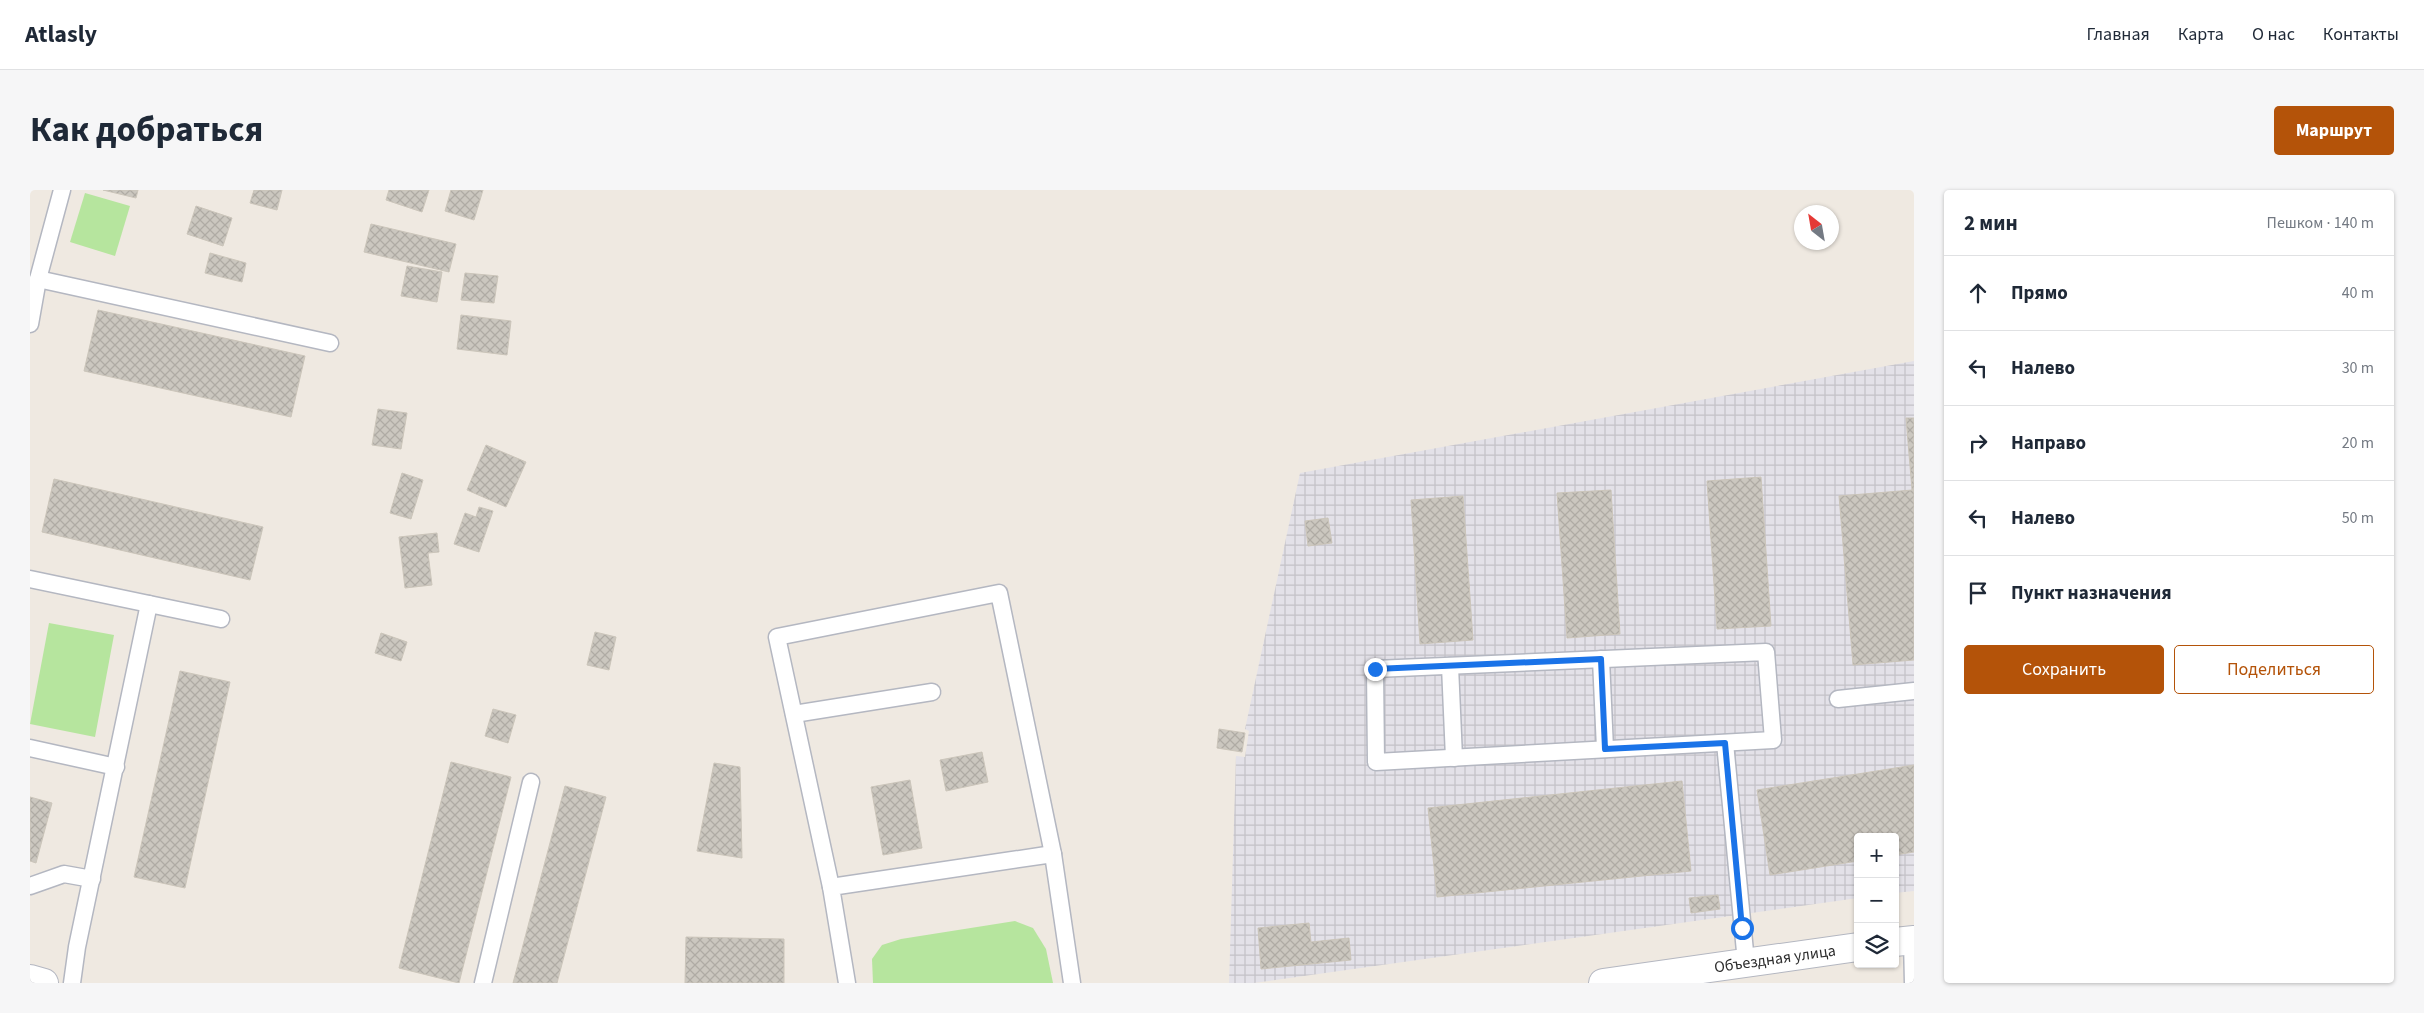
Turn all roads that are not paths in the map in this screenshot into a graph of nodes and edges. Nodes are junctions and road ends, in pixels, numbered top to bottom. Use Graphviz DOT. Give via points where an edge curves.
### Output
graph roads {
  1 [pos="62,190"];
  2 [pos="38,278"];
  3 [pos="30,324"];
  4 [pos="330,343"];
  5 [pos="30,579"];
  6 [pos="149,604"];
  7 [pos="221,619"];
  8 [pos="1601,659"];
  9 [pos="1450,666"];
  10 [pos="1914,691"];
  11 [pos="932,692"];
  12 [pos="1838,699"];
  13 [pos="794,714"];
  14 [pos="1725,743"];
  15 [pos="30,748"];
  16 [pos="1605,749"];
  17 [pos="1454,758"];
  18 [pos="116,767"];
  19 [pos="530,782"];
  20 [pos="1053,854"];
  21 [pos="92,879"];
  22 [pos="30,886"];
  23 [pos="831,887"];
  24 [pos="1907,941"];
  25 [pos="1854,948"];
  26 [pos="1746,962"];
  27 [pos="30,980"];
  28 [pos="44,983"];
  29 [pos="72,983"];
  30 [pos="482,983"];
  31 [pos="847,983"];
  32 [pos="1072,983"];
  33 [pos="1603,983"];
  34 [pos="1913,983"];
  1 -- 2 [label="lane"];
  2 -- 3 [label="lane"];
  2 -- 4 [label="lane"];
  5 -- 6 [label="lane"];
  6 -- 7 [label="lane"];
  6 -- 18 [label="lane"];
  8 -- 9 [label="lane"];
  8 -- 14 [label="lane" via="1766,652 1773,740"];
  8 -- 16 [label="lane"];
  9 -- 17 [label="lane"];
  9 -- 17 [label="lane" via="1375,669 1376,762"];
  10 -- 12 [label="lane"];
  11 -- 13 [label="lane"];
  13 -- 20 [label="lane" via="778,637 999,593"];
  13 -- 23 [label="lane"];
  14 -- 16 [label="lane"];
  14 -- 26 [label="lane"];
  15 -- 18 [label="lane"];
  16 -- 17 [label="lane"];
  18 -- 21 [label="lane"];
  19 -- 30 [label="lane"];
  20 -- 23 [label="lane"];
  20 -- 32 [label="lane"];
  21 -- 22 [label="lane" via="64,874"];
  21 -- 29 [label="lane"];
  23 -- 31 [label="lane"];
  24 -- 34 [label="lane"];
  25 -- 26 [label="main road, Объездная улица"];
  26 -- 33 [label="main road, Объездная улица"];
  27 -- 28 [label="main road"];
}
